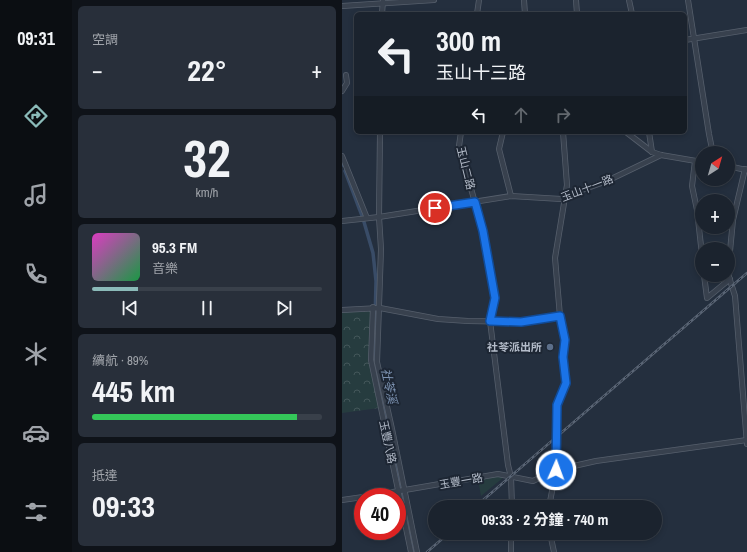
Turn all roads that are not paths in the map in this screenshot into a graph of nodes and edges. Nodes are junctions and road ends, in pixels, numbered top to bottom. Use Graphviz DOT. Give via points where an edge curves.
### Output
graph roads {
  1 [pos="434,0"];
  2 [pos="479,0"];
  3 [pos="524,0"];
  4 [pos="576,0"];
  5 [pos="629,0"];
  6 [pos="688,0"];
  7 [pos="382,2"];
  8 [pos="342,6"];
  9 [pos="477,12"];
  10 [pos="525,12"];
  11 [pos="577,12"];
  12 [pos="632,12"];
  13 [pos="747,30"];
  14 [pos="694,38"];
  15 [pos="687,40"];
  16 [pos="346,75"];
  17 [pos="342,91"];
  18 [pos="380,134"];
  19 [pos="461,134"];
  20 [pos="503,134"];
  21 [pos="563,134"];
  22 [pos="629,134"];
  23 [pos="649,134"];
  24 [pos="711,146"];
  25 [pos="652,152"];
  26 [pos="661,155"];
  27 [pos="342,156"];
  28 [pos="695,161"];
  29 [pos="735,168"];
  30 [pos="746,170"];
  31 [pos="511,196"];
  32 [pos="566,198"];
  33 [pos="475,202"];
  34 [pos="378,217"];
  35 [pos="367,218"];
  36 [pos="342,221"];
  37 [pos="701,242"];
  38 [pos="731,242"];
  39 [pos="705,282"];
  40 [pos="726,282"];
  41 [pos="731,282"];
  42 [pos="376,307"];
  43 [pos="342,310"];
  44 [pos="560,316"];
  45 [pos="490,321"];
  46 [pos="747,440"];
  47 [pos="747,444"];
  48 [pos="556,470"];
  49 [pos="511,477"];
  50 [pos="400,488"];
  51 [pos="401,488"];
  52 [pos="406,490"];
  53 [pos="354,498"];
  54 [pos="342,500"];
  55 [pos="512,500"];
  56 [pos="550,500"];
  57 [pos="406,510"];
  58 [pos="406,522"];
  59 [pos="511,540"];
  60 [pos="551,540"];
  61 [pos="411,552"];
  62 [pos="417,552"];
  63 [pos="511,552"];
  64 [pos="554,552"];
  1 -- 7 [label="street"];
  2 -- 9 [label="street"];
  3 -- 10 [label="street"];
  4 -- 11 [label="street"];
  5 -- 12 [label="street"];
  6 -- 14 [label="street"];
  7 -- 8 [label="street"];
  13 -- 14 [label="street"];
  14 -- 15 [label="street"];
  14 -- 24 [label="street"];
  16 -- 17 [label="street" via="347,83"];
  18 -- 34 [label="street"];
  19 -- 33 [label="street, 玉山二路" via="459,146"];
  20 -- 31 [label="street" via="499,149"];
  21 -- 32 [label="street" via="567,174"];
  22 -- 25 [label="street"];
  23 -- 25 [label="street"];
  25 -- 26 [label="street"];
  26 -- 28 [label="street"];
  26 -- 32 [label="street, 玉山十一路"];
  27 -- 35 [label="street"];
  28 -- 37 [label="street" via="692,186"];
  29 -- 30 [label="street"];
  30 -- 38 [label="street" via="733,220"];
  31 -- 32 [label="street, 玉山十一路"];
  31 -- 33 [label="street, 玉山十一路"];
  32 -- 44 [label="street" via="556,258"];
  33 -- 34 [label="street, 玉山十一路"];
  33 -- 45 [label="street, 玉山二路" via="495,298"];
  34 -- 35 [label="street, 玉山十一路"];
  34 -- 42 [label="street" via="381,249"];
  35 -- 36 [label="street, 玉山十一路"];
  39 -- 40 [label="street" via="707,298"];
  41 -- 46 [label="street" via="735,296"];
  42 -- 43 [label="street"];
  42 -- 45 [label="street" via="438,319"];
  42 -- 50 [label="street, 玉豐八路" via="371,360"];
  42 -- 51 [label="street" via="377,362 392,429"];
  44 -- 45 [label="street" via="521,322"];
  44 -- 48 [label="street" via="565,340 563,357 566,383 557,405"];
  45 -- 49 [label="street, 玉山二路"];
  46 -- 47 [label="street"];
  46 -- 48 [label="street, 玉豐一路" via="596,461"];
  48 -- 49 [label="street, 玉豐一路" via="533,481"];
  48 -- 56 [label="street"];
  49 -- 52 [label="street, 玉豐一路" via="498,474"];
  49 -- 55 [label="street, 玉山二路"];
  53 -- 54 [label="street, 玉豐一路"];
  57 -- 62 [label="street"];
  58 -- 61 [label="street, 玉豐八路"];
  59 -- 63 [label="street"];
  60 -- 64 [label="street"];
}
